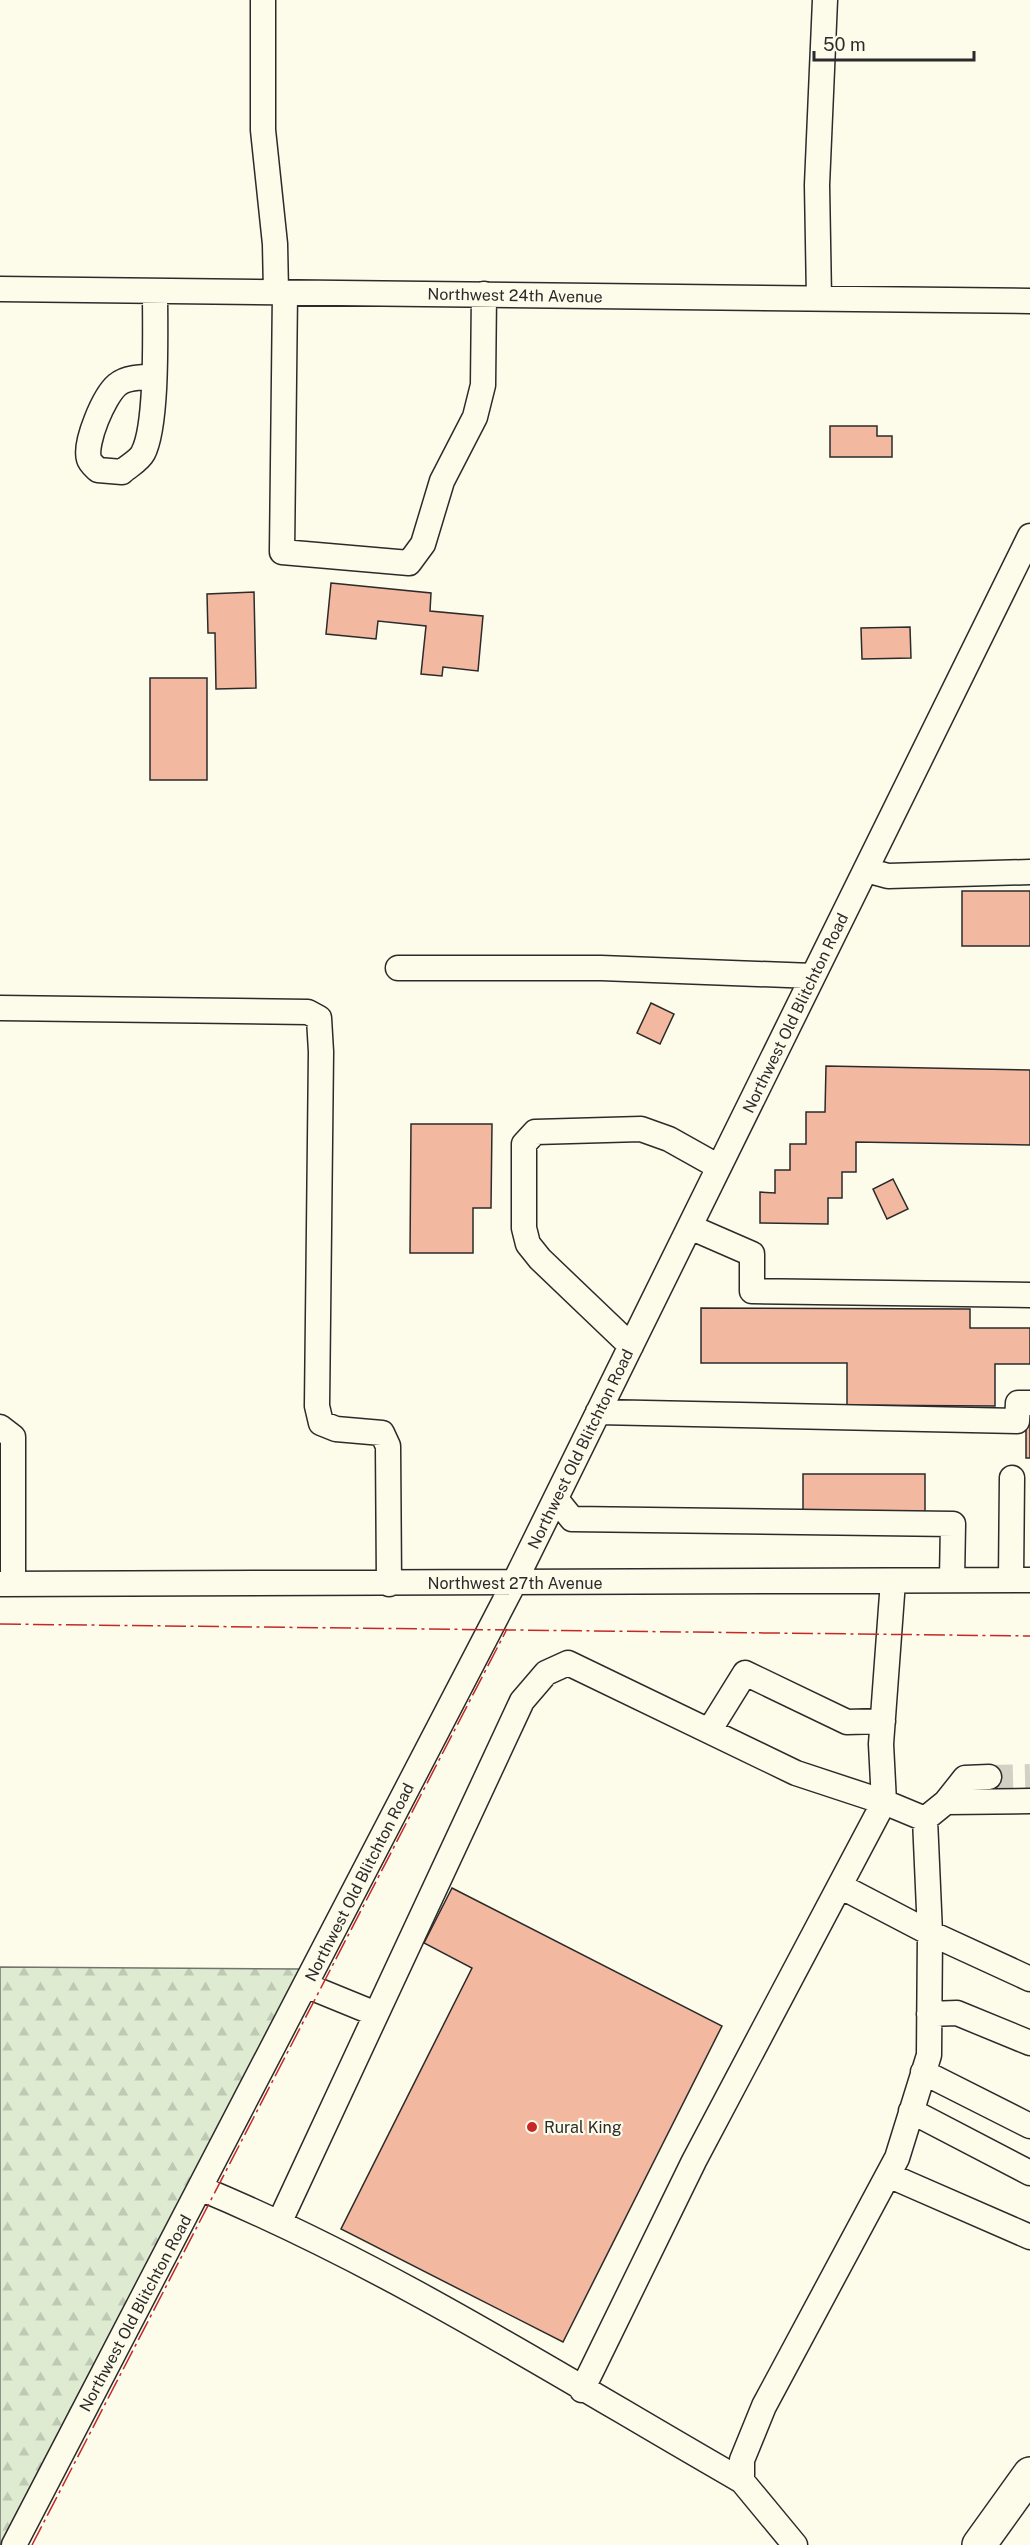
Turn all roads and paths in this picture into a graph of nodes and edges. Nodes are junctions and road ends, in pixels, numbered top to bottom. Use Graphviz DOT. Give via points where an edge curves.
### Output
graph roads {
  1 [pos="263,0"];
  2 [pos="825,0"];
  3 [pos="0,289"];
  4 [pos="154,291"];
  5 [pos="280,292"];
  6 [pos="484,294"];
  7 [pos="819,298"];
  8 [pos="1030,301"];
  9 [pos="153,376"];
  10 [pos="1030,536"];
  11 [pos="866,870"];
  12 [pos="1030,872"];
  13 [pos="398,968"];
  14 [pos="813,976"];
  15 [pos="0,1008"];
  16 [pos="719,1167"];
  17 [pos="690,1227"];
  18 [pos="1030,1295"];
  19 [pos="631,1347"];
  20 [pos="1030,1403"];
  21 [pos="598,1412"];
  22 [pos="0,1426"];
  23 [pos="1012,1478"];
  24 [pos="555,1499"];
  25 [pos="952,1580"];
  26 [pos="1020,1580"];
  27 [pos="892,1581"];
  28 [pos="514,1583"];
  29 [pos="7,1584"];
  30 [pos="389,1584"];
  31 [pos="883,1721"];
  32 [pos="709,1731"];
  33 [pos="989,1777"];
  34 [pos="1030,1801"];
  35 [pos="884,1802"];
  36 [pos="946,1802"];
  37 [pos="926,1819"];
  38 [pos="840,1886"];
  39 [pos="930,1933"];
  40 [pos="1030,1979"];
  41 [pos="305,1985"];
  42 [pos="376,2014"];
  43 [pos="929,2014"];
  44 [pos="1030,2043"];
  45 [pos="923,2072"];
  46 [pos="912,2111"];
  47 [pos="1030,2126"];
  48 [pos="1030,2173"];
  49 [pos="888,2175"];
  50 [pos="200,2188"];
  51 [pos="280,2221"];
  52 [pos="1030,2237"];
  53 [pos="582,2390"];
  54 [pos="1029,2476"];
  55 [pos="742,2481"];
  56 [pos="14,2545"];
  57 [pos="795,2545"];
  58 [pos="979,2545"];
  1 -- 5 [label="street" via="263,130"];
  2 -- 7 [label="street" via="817,185"];
  3 -- 4 [label="street, Northwest 24th Avenue"];
  4 -- 5 [label="street, Northwest 24th Avenue"];
  4 -- 9 [label="street"];
  5 -- 6 [label="street, Northwest 24th Avenue"];
  5 -- 6 [label="street" via="282,552 409,563 423,544 442,481 476,417 483,385"];
  6 -- 7 [label="street, Northwest 24th Avenue"];
  7 -- 8 [label="street, Northwest 24th Avenue"];
  10 -- 11 [label="street, Northwest Old Blitchton Road"];
  11 -- 12 [label="street" via="888,876"];
  11 -- 14 [label="street, Northwest Old Blitchton Road"];
  13 -- 14 [label="street" via="601,968"];
  14 -- 16 [label="street, Northwest Old Blitchton Road"];
  15 -- 30 [label="street" via="308,1012 319,1018 317,1406 321,1423 336,1429 382,1433 388,1446"];
  16 -- 17 [label="street, Northwest Old Blitchton Road"];
  16 -- 19 [label="street" via="669,1139 641,1129 535,1132 524,1144 524,1228 528,1244"];
  17 -- 18 [label="street" via="752,1254 752,1291"];
  17 -- 19 [label="street, Northwest Old Blitchton Road"];
  19 -- 21 [label="street, Northwest Old Blitchton Road"];
  20 -- 21 [label="street" via="1018,1403 1017,1421"];
  21 -- 24 [label="street, Northwest Old Blitchton Road"];
  22 -- 29 [label="street" via="13,1437"];
  23 -- 26 [label="street"];
  24 -- 25 [label="street" via="572,1519 953,1524"];
  24 -- 28 [label="street, Northwest Old Blitchton Road"];
  25 -- 26 [label="street, Northwest 27th Avenue"];
  25 -- 27 [label="street, Northwest 27th Avenue"];
  27 -- 28 [label="street, Northwest 27th Avenue"];
  27 -- 31 [label="street"];
  28 -- 30 [label="street, Northwest 27th Avenue"];
  28 -- 41 [label="street, Northwest Old Blitchton Road"];
  29 -- 30 [label="street, Northwest 27th Avenue"];
  31 -- 32 [label="street" via="847,1722 745,1673"];
  31 -- 35 [label="street"];
  32 -- 35 [label="street" via="796,1773"];
  32 -- 42 [label="street" via="568,1663 546,1673 522,1701"];
  33 -- 36 [label="street" via="965,1778"];
  34 -- 36 [label="street"];
  35 -- 37 [label="street"];
  35 -- 38 [label="street"];
  36 -- 37 [label="street"];
  37 -- 39 [label="street"];
  38 -- 39 [label="street"];
  38 -- 53 [label="street" via="694,2161"];
  39 -- 40 [label="street"];
  39 -- 43 [label="street"];
  41 -- 42 [label="street"];
  41 -- 50 [label="street, Northwest Old Blitchton Road"];
  42 -- 51 [label="street"];
  43 -- 44 [label="street" via="957,2013"];
  43 -- 45 [label="street" via="929,2055"];
  45 -- 46 [label="street"];
  45 -- 47 [label="street"];
  46 -- 48 [label="street"];
  46 -- 49 [label="street"];
  49 -- 52 [label="street"];
  49 -- 55 [label="street" via="764,2406 742,2460"];
  50 -- 51 [label="street"];
  50 -- 56 [label="street, Northwest Old Blitchton Road"];
  51 -- 53 [label="street" via="427,2298"];
  53 -- 55 [label="street"];
  54 -- 58 [label="highway"];
  55 -- 57 [label="street"];
}
